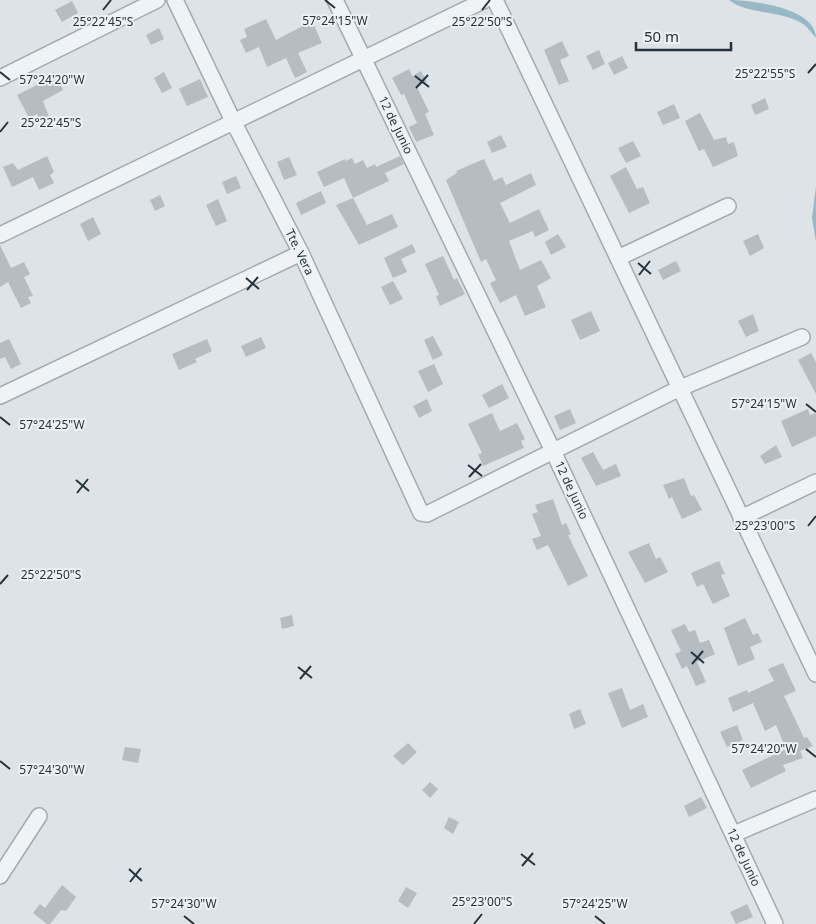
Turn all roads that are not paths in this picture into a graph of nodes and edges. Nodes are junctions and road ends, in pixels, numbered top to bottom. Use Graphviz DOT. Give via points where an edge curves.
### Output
graph roads {
  1 [pos="157,0"];
  2 [pos="175,0"];
  3 [pos="335,0"];
  4 [pos="485,0"];
  5 [pos="495,0"];
  6 [pos="364,59"];
  7 [pos="0,78"];
  8 [pos="234,123"];
  9 [pos="728,206"];
  10 [pos="0,235"];
  11 [pos="301,253"];
  12 [pos="618,258"];
  13 [pos="802,337"];
  14 [pos="678,389"];
  15 [pos="0,396"];
  16 [pos="553,451"];
  17 [pos="816,482"];
  18 [pos="741,518"];
  19 [pos="816,674"];
  20 [pos="816,799"];
  21 [pos="39,816"];
  22 [pos="734,834"];
  23 [pos="0,876"];
  24 [pos="775,924"];
  1 -- 7 [label="street"];
  2 -- 8 [label="street, Tte. Vera"];
  3 -- 6 [label="street, 12 de Junio"];
  4 -- 6 [label="street"];
  5 -- 12 [label="street"];
  6 -- 8 [label="street"];
  6 -- 16 [label="street, 12 de Junio"];
  8 -- 10 [label="street"];
  8 -- 11 [label="street, Tte. Vera"];
  9 -- 12 [label="street"];
  11 -- 15 [label="street"];
  11 -- 16 [label="street, Tte. Vera" via="421,513 427,514"];
  12 -- 14 [label="street"];
  13 -- 14 [label="street"];
  14 -- 16 [label="street"];
  14 -- 18 [label="street"];
  16 -- 22 [label="street, 12 de Junio"];
  17 -- 18 [label="street"];
  18 -- 19 [label="street"];
  20 -- 22 [label="street"];
  21 -- 23 [label="street"];
  22 -- 24 [label="street, 12 de Junio"];
}
